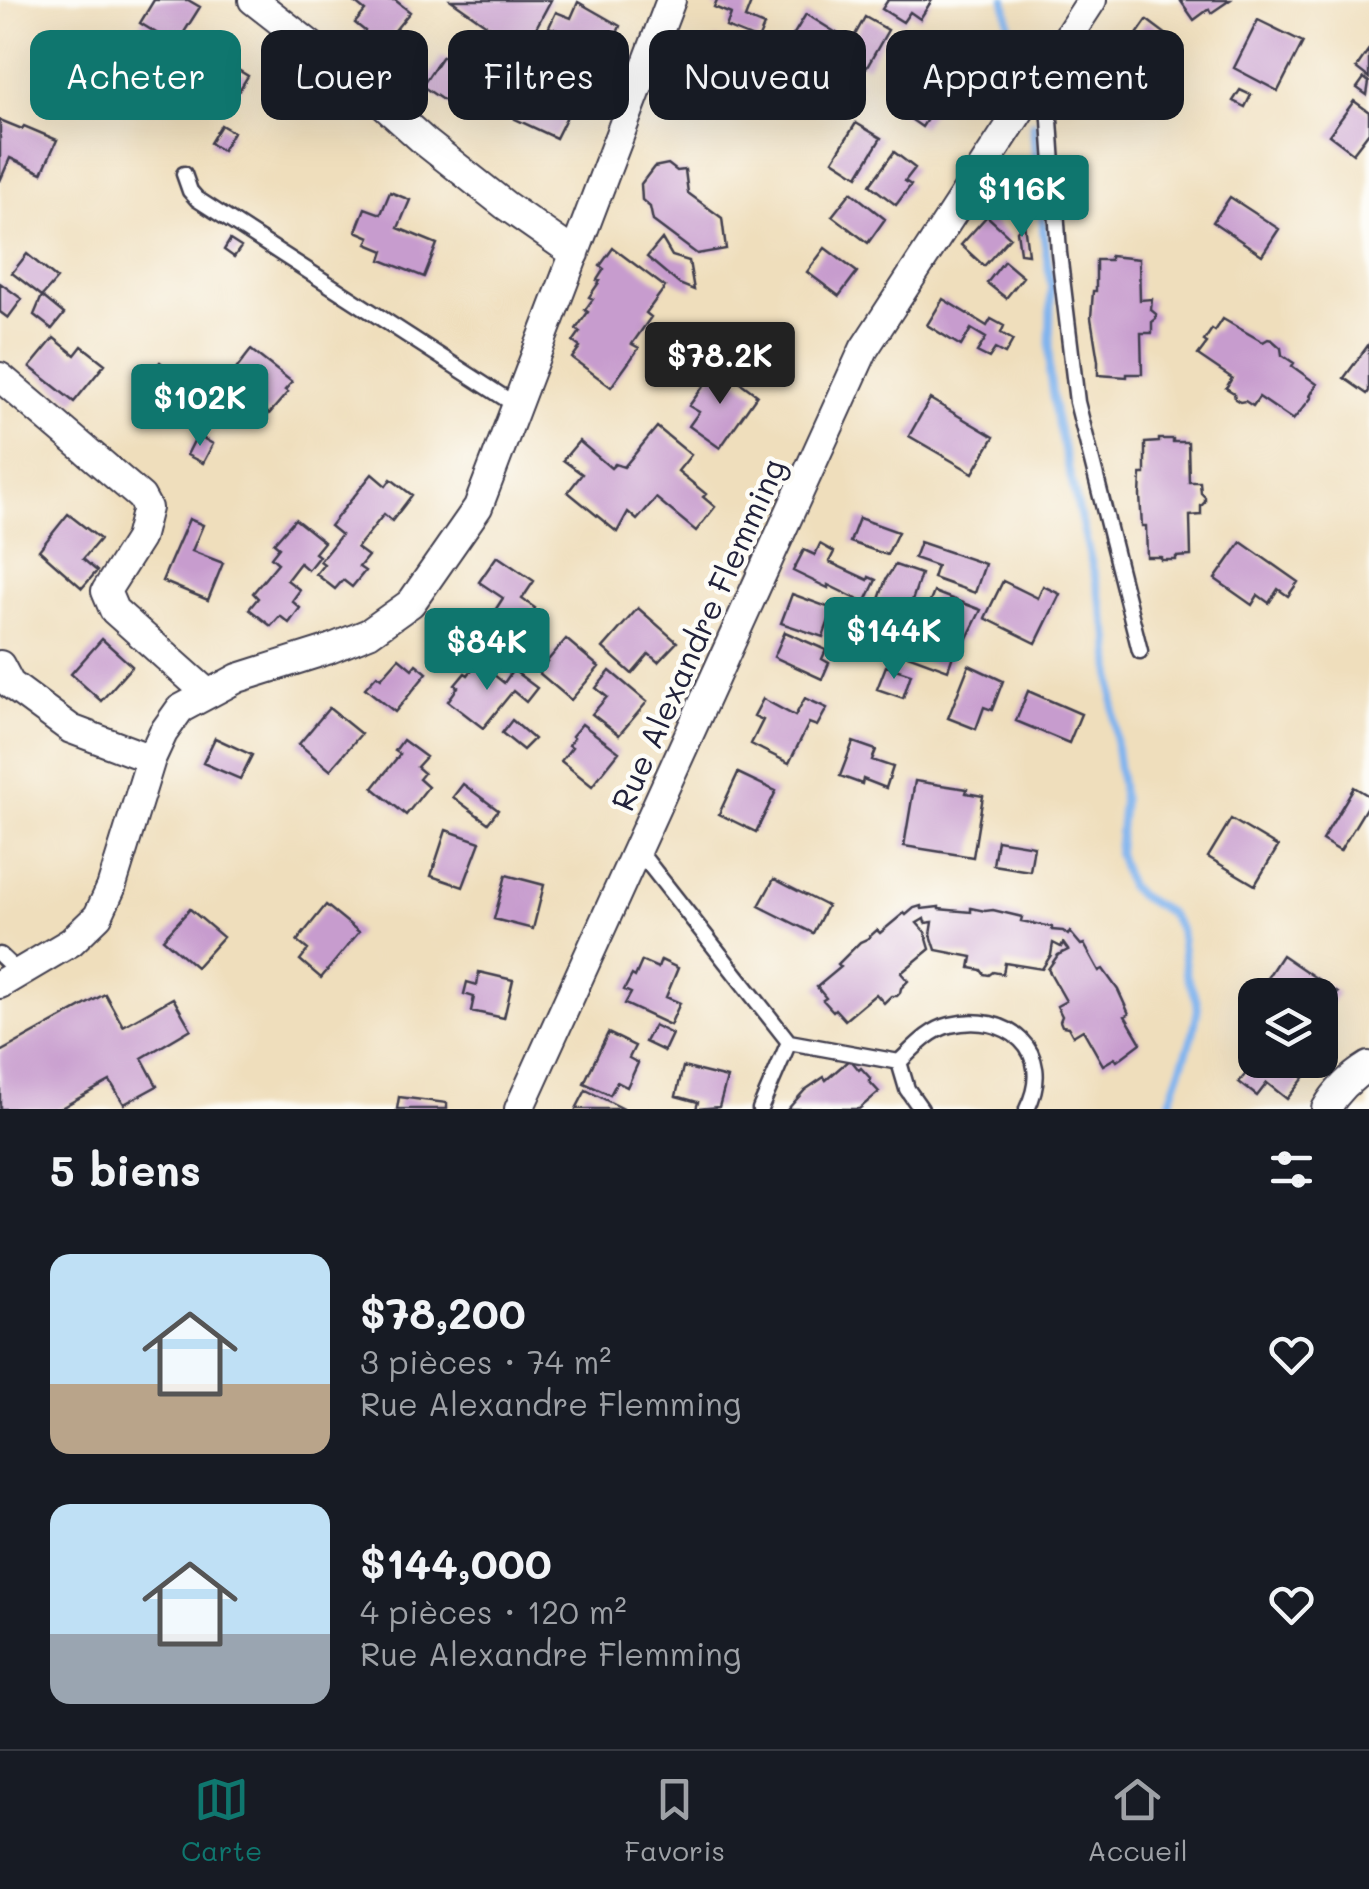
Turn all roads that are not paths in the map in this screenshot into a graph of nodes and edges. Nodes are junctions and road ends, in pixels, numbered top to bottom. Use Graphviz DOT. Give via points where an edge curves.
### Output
graph roads {
  1 [pos="253,0"];
  2 [pos="671,0"];
  3 [pos="1092,0"];
  4 [pos="1072,30"];
  5 [pos="1013,120"];
  6 [pos="1050,120"];
  7 [pos="184,174"];
  8 [pos="575,254"];
  9 [pos="0,378"];
  10 [pos="516,406"];
  11 [pos="1140,651"];
  12 [pos="0,665"];
  13 [pos="208,693"];
  14 [pos="151,759"];
  15 [pos="638,850"];
  16 [pos="6,970"];
  17 [pos="789,1042"];
  18 [pos="899,1062"];
  19 [pos="1369,1066"];
  20 [pos="519,1109"];
  21 [pos="760,1109"];
  22 [pos="920,1109"];
  23 [pos="1027,1109"];
  24 [pos="1326,1109"];
  1 -- 8 [label="street" via="451,163"];
  2 -- 8 [label="street"];
  3 -- 4 [label="street, Rue Alexandre Flemming"];
  5 -- 15 [label="street, Rue Alexandre Flemming" via="864,348"];
  6 -- 11 [label="lane" via="1077,402"];
  7 -- 10 [label="lane" via="197,198"];
  8 -- 10 [label="street"];
  9 -- 13 [label="street" via="141,497 147,508 139,539 106,592 108,600"];
  10 -- 13 [label="street" via="478,508 410,603 370,633"];
  12 -- 14 [label="street" via="10,684 71,729"];
  13 -- 14 [label="street" via="180,709"];
  14 -- 16 [label="street" via="98,916 71,942"];
  15 -- 17 [label="lane"];
  15 -- 20 [label="street, Rue Alexandre Flemming"];
  17 -- 18 [label="lane"];
  17 -- 21 [label="lane"];
  18 -- 22 [label="lane"];
  18 -- 23 [label="lane" via="933,1032 968,1022 992,1024 1030,1049 1037,1072"];
  19 -- 24 [label="street"];
}
